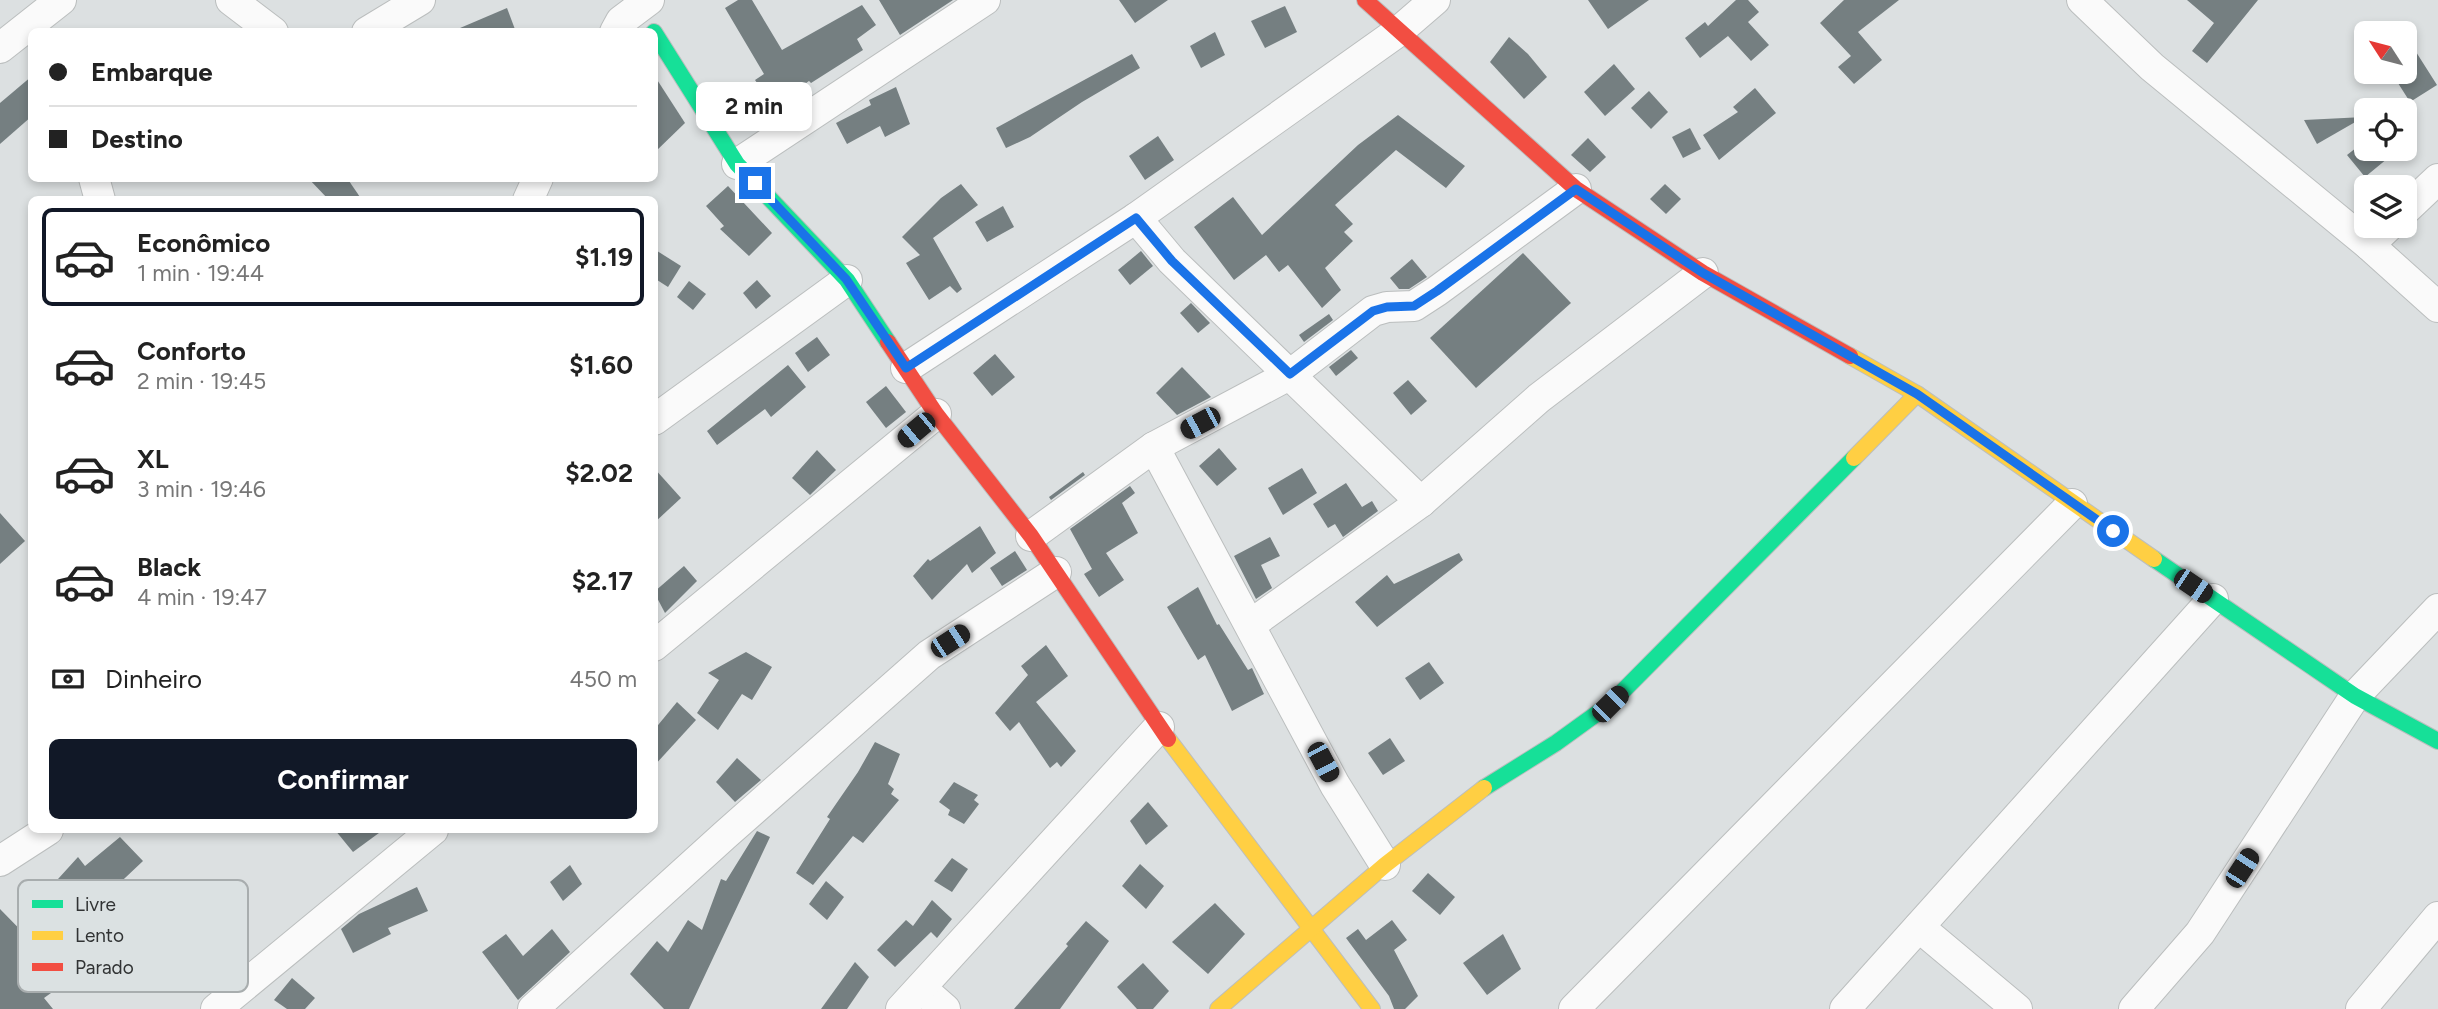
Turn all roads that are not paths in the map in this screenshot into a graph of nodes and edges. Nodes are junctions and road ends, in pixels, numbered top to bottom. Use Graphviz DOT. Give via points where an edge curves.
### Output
graph roads {
  1 [pos="231,0"];
  2 [pos="420,0"];
  3 [pos="985,0"];
  4 [pos="1365,0"];
  5 [pos="1434,0"];
  6 [pos="2082,0"];
  7 [pos="58,12"];
  8 [pos="646,14"];
  9 [pos="32,28"];
  10 [pos="268,28"];
  11 [pos="374,28"];
  12 [pos="617,28"];
  13 [pos="28,31"];
  14 [pos="1399,31"];
  15 [pos="658,34"];
  16 [pos="0,48"];
  17 [pos="737,164"];
  18 [pos="2438,179"];
  19 [pos="1576,189"];
  20 [pos="2417,199"];
  21 [pos="2354,217"];
  22 [pos="1136,218"];
  23 [pos="2381,238"];
  24 [pos="1703,273"];
  25 [pos="846,279"];
  26 [pos="2438,306"];
  27 [pos="906,368"];
  28 [pos="1290,374"];
  29 [pos="1917,394"];
  30 [pos="936,414"];
  31 [pos="658,417"];
  32 [pos="1154,447"];
  33 [pos="1421,502"];
  34 [pos="2072,504"];
  35 [pos="1031,536"];
  36 [pos="1056,572"];
  37 [pos="2213,599"];
  38 [pos="2438,609"];
  39 [pos="1250,625"];
  40 [pos="658,643"];
  41 [pos="2355,695"];
  42 [pos="1159,727"];
  43 [pos="2438,741"];
  44 [pos="43,833"];
  45 [pos="429,833"];
  46 [pos="0,861"];
  47 [pos="1385,864"];
  48 [pos="2438,917"];
  49 [pos="1919,927"];
  50 [pos="1310,929"];
  51 [pos="248,983"];
  52 [pos="237,992"];
  53 [pos="911,998"];
  54 [pos="216,1009"];
  55 [pos="533,1009"];
  56 [pos="945,1009"];
  57 [pos="1218,1009"];
  58 [pos="1372,1009"];
  59 [pos="1574,1009"];
  60 [pos="1845,1009"];
  61 [pos="2017,1009"];
  62 [pos="2134,1009"];
  63 [pos="2361,1009"];
  1 -- 10 [label="street"];
  2 -- 11 [label="street"];
  3 -- 17 [label="street"];
  4 -- 14 [label="street"];
  5 -- 14 [label="street"];
  6 -- 21 [label="street" via="2152,67"];
  7 -- 9 [label="street"];
  8 -- 12 [label="street" via="621,21"];
  13 -- 16 [label="street"];
  14 -- 19 [label="street"];
  14 -- 22 [label="street"];
  15 -- 17 [label="street"];
  17 -- 25 [label="street"];
  18 -- 20 [label="street"];
  19 -- 24 [label="street"];
  19 -- 28 [label="street" via="1414,306 1373,311"];
  22 -- 27 [label="street"];
  22 -- 28 [label="street" via="1172,261"];
  23 -- 26 [label="street"];
  24 -- 29 [label="street"];
  24 -- 33 [label="street" via="1539,398"];
  25 -- 27 [label="street"];
  25 -- 31 [label="street"];
  27 -- 30 [label="street"];
  28 -- 32 [label="street"];
  28 -- 33 [label="street"];
  29 -- 34 [label="street"];
  29 -- 47 [label="street" via="1610,704 1487,786"];
  30 -- 35 [label="street"];
  30 -- 40 [label="street"];
  32 -- 35 [label="street"];
  32 -- 39 [label="street"];
  33 -- 39 [label="street"];
  34 -- 37 [label="street"];
  34 -- 59 [label="street"];
  35 -- 36 [label="street"];
  36 -- 42 [label="street"];
  36 -- 55 [label="street" via="929,655"];
  37 -- 41 [label="street"];
  37 -- 49 [label="street"];
  38 -- 41 [label="street"];
  39 -- 47 [label="street" via="1335,785"];
  41 -- 43 [label="street"];
  41 -- 62 [label="street" via="2200,933"];
  42 -- 50 [label="street"];
  42 -- 53 [label="street"];
  44 -- 46 [label="street"];
  45 -- 51 [label="street"];
  47 -- 50 [label="street"];
  48 -- 63 [label="street"];
  49 -- 60 [label="street"];
  49 -- 61 [label="street"];
  50 -- 57 [label="street"];
  50 -- 58 [label="street"];
  52 -- 54 [label="street"];
  53 -- 56 [label="street"];
}
